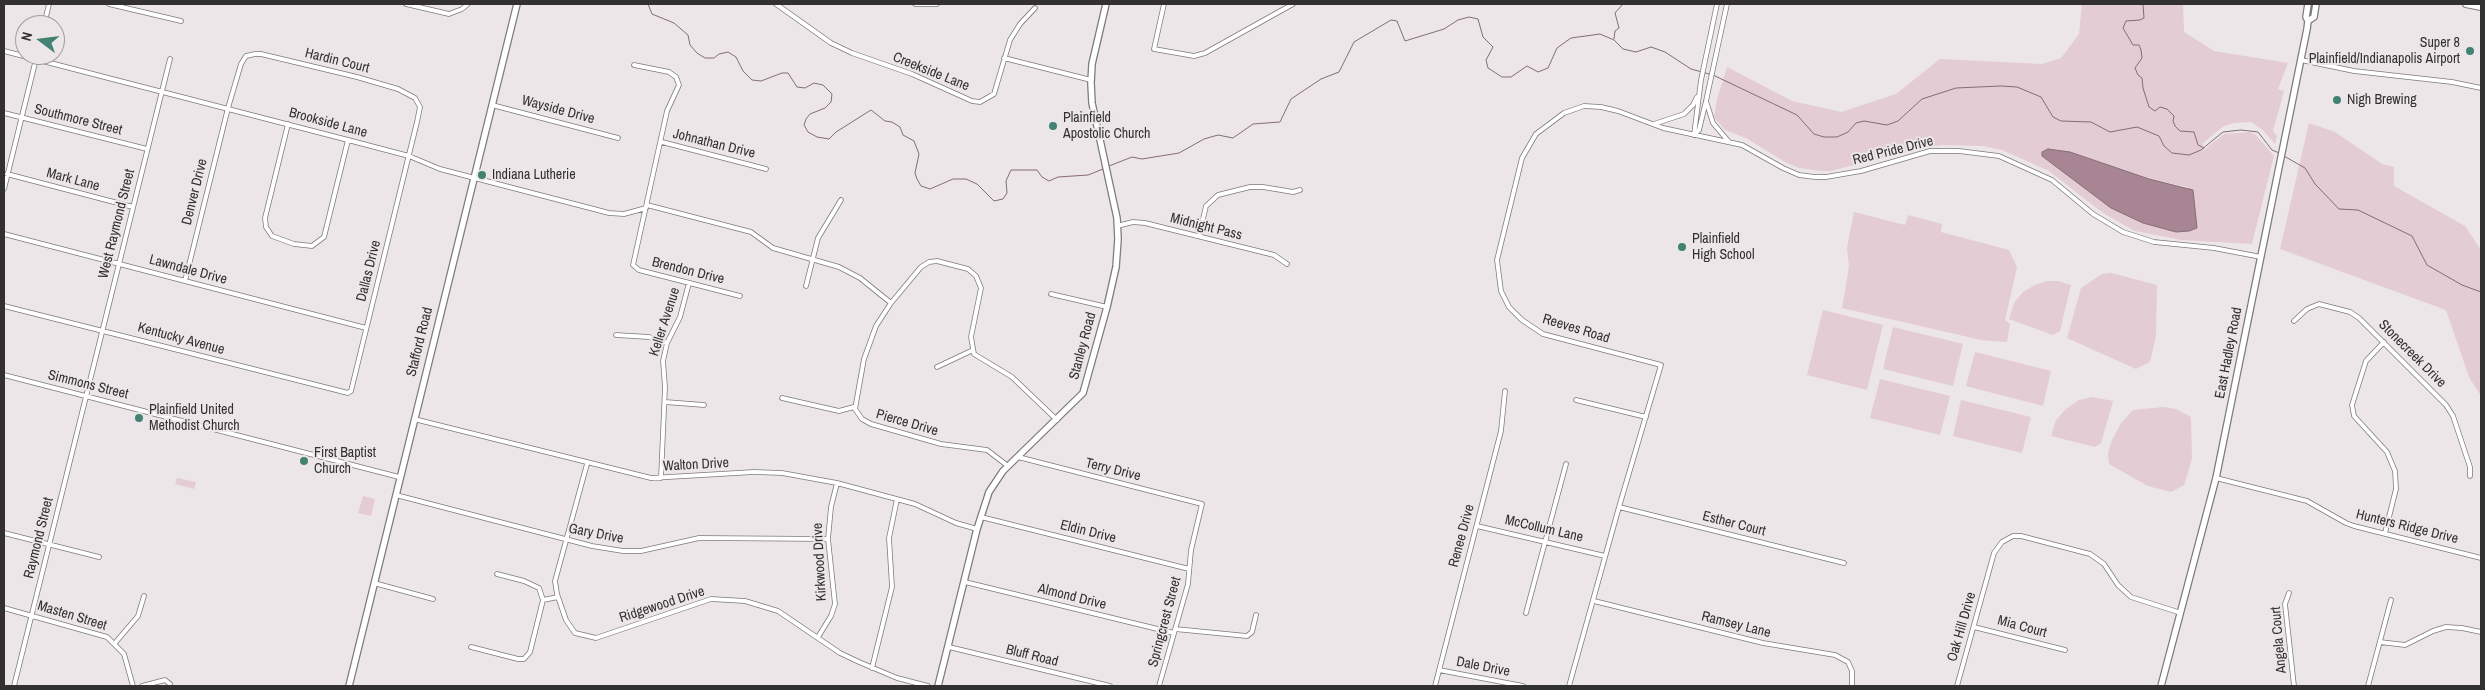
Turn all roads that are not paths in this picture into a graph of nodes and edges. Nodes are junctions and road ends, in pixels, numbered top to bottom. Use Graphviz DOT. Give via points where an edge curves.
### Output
graph roads {
  1 [pos="109,4"];
  2 [pos="406,4"];
  3 [pos="468,4"];
  4 [pos="517,4"];
  5 [pos="776,4"];
  6 [pos="915,4"];
  7 [pos="937,4"];
  8 [pos="1106,4"];
  9 [pos="1164,4"];
  10 [pos="1293,4"];
  11 [pos="1717,4"];
  12 [pos="1727,4"];
  13 [pos="2308,4"];
  14 [pos="2316,4"];
  15 [pos="2466,4"];
  16 [pos="2481,7"];
  17 [pos="1036,8"];
  18 [pos="181,21"];
  19 [pos="2308,21"];
  20 [pos="1004,58"];
  21 [pos="170,59"];
  22 [pos="2301,60"];
  23 [pos="634,64"];
  24 [pos="34,65"];
  25 [pos="65,65"];
  26 [pos="1091,80"];
  27 [pos="2481,88"];
  28 [pos="161,92"];
  29 [pos="1699,93"];
  30 [pos="1706,101"];
  31 [pos="492,104"];
  32 [pos="228,108"];
  33 [pos="4,113"];
  34 [pos="21,117"];
  35 [pos="288,124"];
  36 [pos="1653,124"];
  37 [pos="1694,135"];
  38 [pos="618,138"];
  39 [pos="348,140"];
  40 [pos="662,142"];
  41 [pos="1729,142"];
  42 [pos="147,149"];
  43 [pos="409,156"];
  44 [pos="766,169"];
  45 [pos="7,174"];
  46 [pos="474,178"];
  47 [pos="4,189"];
  48 [pos="1300,190"];
  49 [pos="840,200"];
  50 [pos="132,207"];
  51 [pos="646,207"];
  52 [pos="1117,226"];
  53 [pos="4,234"];
  54 [pos="1198,236"];
  55 [pos="2261,257"];
  56 [pos="812,259"];
  57 [pos="118,264"];
  58 [pos="1287,264"];
  59 [pos="185,281"];
  60 [pos="689,283"];
  61 [pos="806,286"];
  62 [pos="1052,294"];
  63 [pos="740,296"];
  64 [pos="891,303"];
  65 [pos="4,306"];
  66 [pos="1107,307"];
  67 [pos="2294,321"];
  68 [pos="366,328"];
  69 [pos="102,330"];
  70 [pos="616,335"];
  71 [pos="2384,342"];
  72 [pos="667,343"];
  73 [pos="973,350"];
  74 [pos="937,367"];
  75 [pos="4,375"];
  76 [pos="351,391"];
  77 [pos="1505,391"];
  78 [pos="86,396"];
  79 [pos="782,398"];
  80 [pos="1576,400"];
  81 [pos="664,402"];
  82 [pos="704,405"];
  83 [pos="854,407"];
  84 [pos="1646,417"];
  85 [pos="414,419"];
  86 [pos="1057,420"];
  87 [pos="1018,457"];
  88 [pos="587,464"];
  89 [pos="1566,464"];
  90 [pos="1008,466"];
  91 [pos="2470,476"];
  92 [pos="399,477"];
  93 [pos="661,478"];
  94 [pos="2216,478"];
  95 [pos="837,483"];
  96 [pos="395,495"];
  97 [pos="898,499"];
  98 [pos="1202,504"];
  99 [pos="1619,507"];
  100 [pos="981,517"];
  101 [pos="1477,526"];
  102 [pos="977,529"];
  103 [pos="4,533"];
  104 [pos="2385,534"];
  105 [pos="566,540"];
  106 [pos="828,540"];
  107 [pos="1544,540"];
  108 [pos="49,544"];
  109 [pos="1605,556"];
  110 [pos="99,557"];
  111 [pos="2481,558"];
  112 [pos="1844,563"];
  113 [pos="1189,569"];
  114 [pos="496,574"];
  115 [pos="374,582"];
  116 [pos="965,582"];
  117 [pos="2289,593"];
  118 [pos="144,596"];
  119 [pos="558,597"];
  120 [pos="433,599"];
  121 [pos="542,600"];
  122 [pos="2391,600"];
  123 [pos="1594,601"];
  124 [pos="4,608"];
  125 [pos="1526,613"];
  126 [pos="2181,613"];
  127 [pos="32,615"];
  128 [pos="1256,615"];
  129 [pos="1974,627"];
  130 [pos="1175,631"];
  131 [pos="2481,632"];
  132 [pos="818,637"];
  133 [pos="2380,642"];
  134 [pos="114,643"];
  135 [pos="949,647"];
  136 [pos="471,648"];
  137 [pos="2065,650"];
  138 [pos="872,668"];
  139 [pos="1439,670"];
  140 [pos="170,684"];
  141 [pos="1505,684"];
  142 [pos="14,686"];
  143 [pos="133,686"];
  144 [pos="142,686"];
  145 [pos="349,686"];
  146 [pos="928,686"];
  147 [pos="938,686"];
  148 [pos="1110,686"];
  149 [pos="1159,686"];
  150 [pos="1434,686"];
  151 [pos="1523,686"];
  152 [pos="1570,686"];
  153 [pos="1852,686"];
  154 [pos="1956,686"];
  155 [pos="2161,686"];
  156 [pos="2294,686"];
  157 [pos="2368,686"];
  1 -- 18 [label="street"];
  2 -- 3 [label="street" via="449,14"];
  4 -- 31 [label="street, Stafford Road"];
  5 -- 20 [label="street, Creekside Lane" via="817,34 852,53 912,74 976,102 994,94"];
  6 -- 7 [label="street"];
  8 -- 26 [label="street, Stanley Road"];
  9 -- 10 [label="street" via="1154,49 1200,55"];
  11 -- 29 [label="street"];
  12 -- 30 [label="street"];
  13 -- 19 [label="street, East Hadley Road"];
  14 -- 19 [label="street, East Hadley Road" via="2314,17"];
  15 -- 16 [label="main road"];
  17 -- 20 [label="street" via="1014,31"];
  19 -- 22 [label="street, East Hadley Road"];
  20 -- 26 [label="street"];
  21 -- 28 [label="street, West Raymond Street"];
  22 -- 27 [label="street" via="2354,71"];
  22 -- 55 [label="street, East Hadley Road"];
  23 -- 40 [label="street" via="669,72 678,81"];
  24 -- 34 [label="street"];
  25 -- 28 [label="street, Brookside Lane"];
  26 -- 52 [label="street, Stanley Road" via="1092,104"];
  28 -- 32 [label="street, Brookside Lane"];
  28 -- 42 [label="street, West Raymond Street"];
  29 -- 36 [label="street" via="1684,114"];
  29 -- 37 [label="street"];
  30 -- 37 [label="street" via="1699,130"];
  30 -- 41 [label="street" via="1710,117"];
  31 -- 38 [label="street, Wayside Drive"];
  31 -- 46 [label="street, Stafford Road"];
  32 -- 35 [label="street, Brookside Lane"];
  32 -- 43 [label="street, Hardin Court" via="241,64 250,54 262,54 357,77 406,92 418,102 420,113"];
  32 -- 59 [label="street, Denver Drive"];
  33 -- 34 [label="street, Southmore Street"];
  34 -- 42 [label="street, Southmore Street"];
  34 -- 45 [label="street"];
  35 -- 39 [label="street, Brookside Lane"];
  35 -- 39 [label="street" via="265,218 272,236 286,242 312,246 324,237"];
  36 -- 37 [label="street, Reeves Road"];
  36 -- 84 [label="street, Reeves Road" via="1618,111 1584,106 1564,113 1536,134 1522,158 1497,260 1501,291 1509,307 1535,330 1661,365"];
  37 -- 41 [label="street, Red Pride Drive"];
  39 -- 43 [label="street, Brookside Lane"];
  40 -- 44 [label="street, Johnathan Drive"];
  40 -- 51 [label="street, Johnathan Drive"];
  41 -- 55 [label="street, Red Pride Drive" via="1742,144 1791,172 1815,177 1844,175 1937,150 1999,156 2052,180 2093,214 2123,232 2154,242"];
  42 -- 50 [label="street, West Raymond Street"];
  43 -- 46 [label="street, Brookside Lane"];
  43 -- 68 [label="street, Dallas Drive"];
  45 -- 47 [label="street"];
  45 -- 50 [label="street, Mark Lane"];
  46 -- 51 [label="street, Brookside Lane" via="616,214"];
  46 -- 85 [label="street, Stafford Road"];
  48 -- 54 [label="street" via="1250,187 1218,195 1206,206"];
  49 -- 56 [label="street" via="821,230"];
  50 -- 57 [label="street, West Raymond Street"];
  51 -- 56 [label="street, Brookside Lane" via="751,232 773,248"];
  51 -- 60 [label="street, Brendon Drive" via="634,267"];
  52 -- 54 [label="street, Midnight Pass" via="1139,222"];
  52 -- 66 [label="street, Stanley Road" via="1118,250"];
  53 -- 57 [label="street, Lawndale Drive"];
  54 -- 58 [label="street, Midnight Pass" via="1274,255"];
  55 -- 94 [label="street, East Hadley Road"];
  56 -- 61 [label="street"];
  56 -- 64 [label="street, Brookside Lane" via="853,274"];
  57 -- 59 [label="street, Lawndale Drive"];
  57 -- 69 [label="street, West Raymond Street"];
  59 -- 68 [label="street, Lawndale Drive"];
  60 -- 63 [label="street, Brendon Drive"];
  60 -- 72 [label="street, Keller Avenue" via="680,317"];
  62 -- 66 [label="street"];
  64 -- 73 [label="street" via="929,262 968,269 981,283 971,337"];
  64 -- 83 [label="street" via="868,346"];
  65 -- 69 [label="street, Kentucky Avenue"];
  66 -- 86 [label="street, Stanley Road" via="1083,393"];
  67 -- 71 [label="street, Stonecreek Drive" via="2311,306 2327,304 2356,316"];
  68 -- 76 [label="street, Dallas Drive"];
  69 -- 76 [label="street, Kentucky Avenue" via="344,393"];
  69 -- 78 [label="street, West Raymond Street"];
  70 -- 72 [label="street" via="649,337"];
  71 -- 91 [label="street, Stonecreek Drive" via="2451,412 2470,467"];
  71 -- 104 [label="street" via="2366,361 2352,405 2358,420 2387,452 2395,471 2396,489"];
  72 -- 81 [label="street, Keller Avenue" via="663,361"];
  73 -- 74 [label="street"];
  73 -- 86 [label="street" via="982,360 1012,376"];
  75 -- 78 [label="street, Simmons Street"];
  77 -- 101 [label="street, Renee Drive" via="1501,431"];
  78 -- 92 [label="street, Simmons Street"];
  78 -- 108 [label="street, Raymond Street"];
  79 -- 83 [label="street" via="839,411"];
  80 -- 84 [label="street"];
  81 -- 82 [label="street"];
  81 -- 93 [label="street, Keller Avenue"];
  83 -- 90 [label="street, Pierce Drive" via="862,419 871,424 940,444 987,450"];
  84 -- 99 [label="street, Reeves Road"];
  85 -- 88 [label="street, Walton Drive"];
  85 -- 92 [label="street, Stafford Road"];
  86 -- 87 [label="street, Stanley Road"];
  87 -- 90 [label="street, Stanley Road"];
  87 -- 98 [label="street, Terry Drive"];
  88 -- 93 [label="street, Walton Drive"];
  88 -- 105 [label="street, Ridgewood Drive"];
  89 -- 107 [label="street"];
  90 -- 100 [label="street, Stanley Road" via="989,492"];
  92 -- 96 [label="street, Stafford Road"];
  93 -- 95 [label="street, Walton Drive" via="754,472 782,473"];
  94 -- 104 [label="street, Hunters Ridge Drive" via="2307,501 2346,524"];
  94 -- 126 [label="street, East Hadley Road"];
  95 -- 97 [label="street, Walton Drive"];
  95 -- 106 [label="street, Kirkwood Drive"];
  96 -- 105 [label="street, Gary Drive"];
  96 -- 115 [label="street, Stafford Road"];
  97 -- 102 [label="street, Walton Drive" via="956,524"];
  97 -- 138 [label="street" via="889,538 892,587"];
  98 -- 113 [label="street, Springcrest Street"];
  99 -- 109 [label="street, Reeves Road"];
  99 -- 112 [label="street, Esther Court"];
  100 -- 102 [label="street, Stanley Road"];
  100 -- 113 [label="street, Eldin Drive"];
  101 -- 107 [label="street, McCollum Lane"];
  101 -- 139 [label="street, Renee Drive"];
  102 -- 116 [label="street, Stanley Road"];
  103 -- 108 [label="street"];
  104 -- 111 [label="street, Hunters Ridge Drive"];
  105 -- 106 [label="street, Gary Drive" via="631,551 699,538"];
  105 -- 119 [label="street, Ridgewood Drive" via="555,581"];
  106 -- 132 [label="street, Kirkwood Drive" via="835,599 832,616"];
  107 -- 109 [label="street, McCollum Lane"];
  107 -- 125 [label="street"];
  108 -- 110 [label="street"];
  108 -- 127 [label="street, Raymond Street"];
  109 -- 123 [label="street, Reeves Road"];
  113 -- 130 [label="street, Springcrest Street"];
  114 -- 121 [label="street" via="538,588"];
  115 -- 120 [label="street"];
  115 -- 145 [label="street, Stafford Road"];
  116 -- 130 [label="street, Almond Drive"];
  116 -- 135 [label="street, Stanley Road"];
  117 -- 156 [label="street, Angela Court" via="2285,604"];
  118 -- 134 [label="street" via="134,622"];
  119 -- 121 [label="street"];
  119 -- 132 [label="street, Ridgewood Drive" via="570,629 591,638 599,638 683,607 722,599 764,605"];
  121 -- 136 [label="street" via="530,652 524,659"];
  122 -- 133 [label="street"];
  123 -- 152 [label="street, Reeves Road"];
  123 -- 153 [label="street, Ramsey Lane" via="1777,646 1835,655 1848,662"];
  124 -- 127 [label="street, Masten Street"];
  126 -- 129 [label="street, Oak Hill Drive" via="2131,597 2104,564 2090,554 2021,536 2007,538 1998,547"];
  126 -- 155 [label="street, East Hadley Road"];
  127 -- 134 [label="street, Masten Street" via="97,633"];
  127 -- 142 [label="street, Raymond Street"];
  128 -- 130 [label="street, Almond Drive" via="1252,632 1247,636"];
  129 -- 137 [label="street, Mia Court"];
  129 -- 154 [label="street, Oak Hill Drive"];
  130 -- 149 [label="street, Springcrest Street"];
  131 -- 133 [label="street" via="2446,627 2405,644"];
  132 -- 138 [label="street, Ridgewood Drive" via="840,653"];
  133 -- 157 [label="street"];
  134 -- 143 [label="street, Masten Street" via="124,654"];
  135 -- 147 [label="street, Stanley Road"];
  135 -- 148 [label="street, Bluff Road"];
  138 -- 146 [label="street, Ridgewood Drive"];
  139 -- 141 [label="street, Dale Drive"];
  139 -- 150 [label="street, Renee Drive"];
  140 -- 144 [label="street" via="165,680"];
  141 -- 151 [label="street, Dale Drive"];
}
